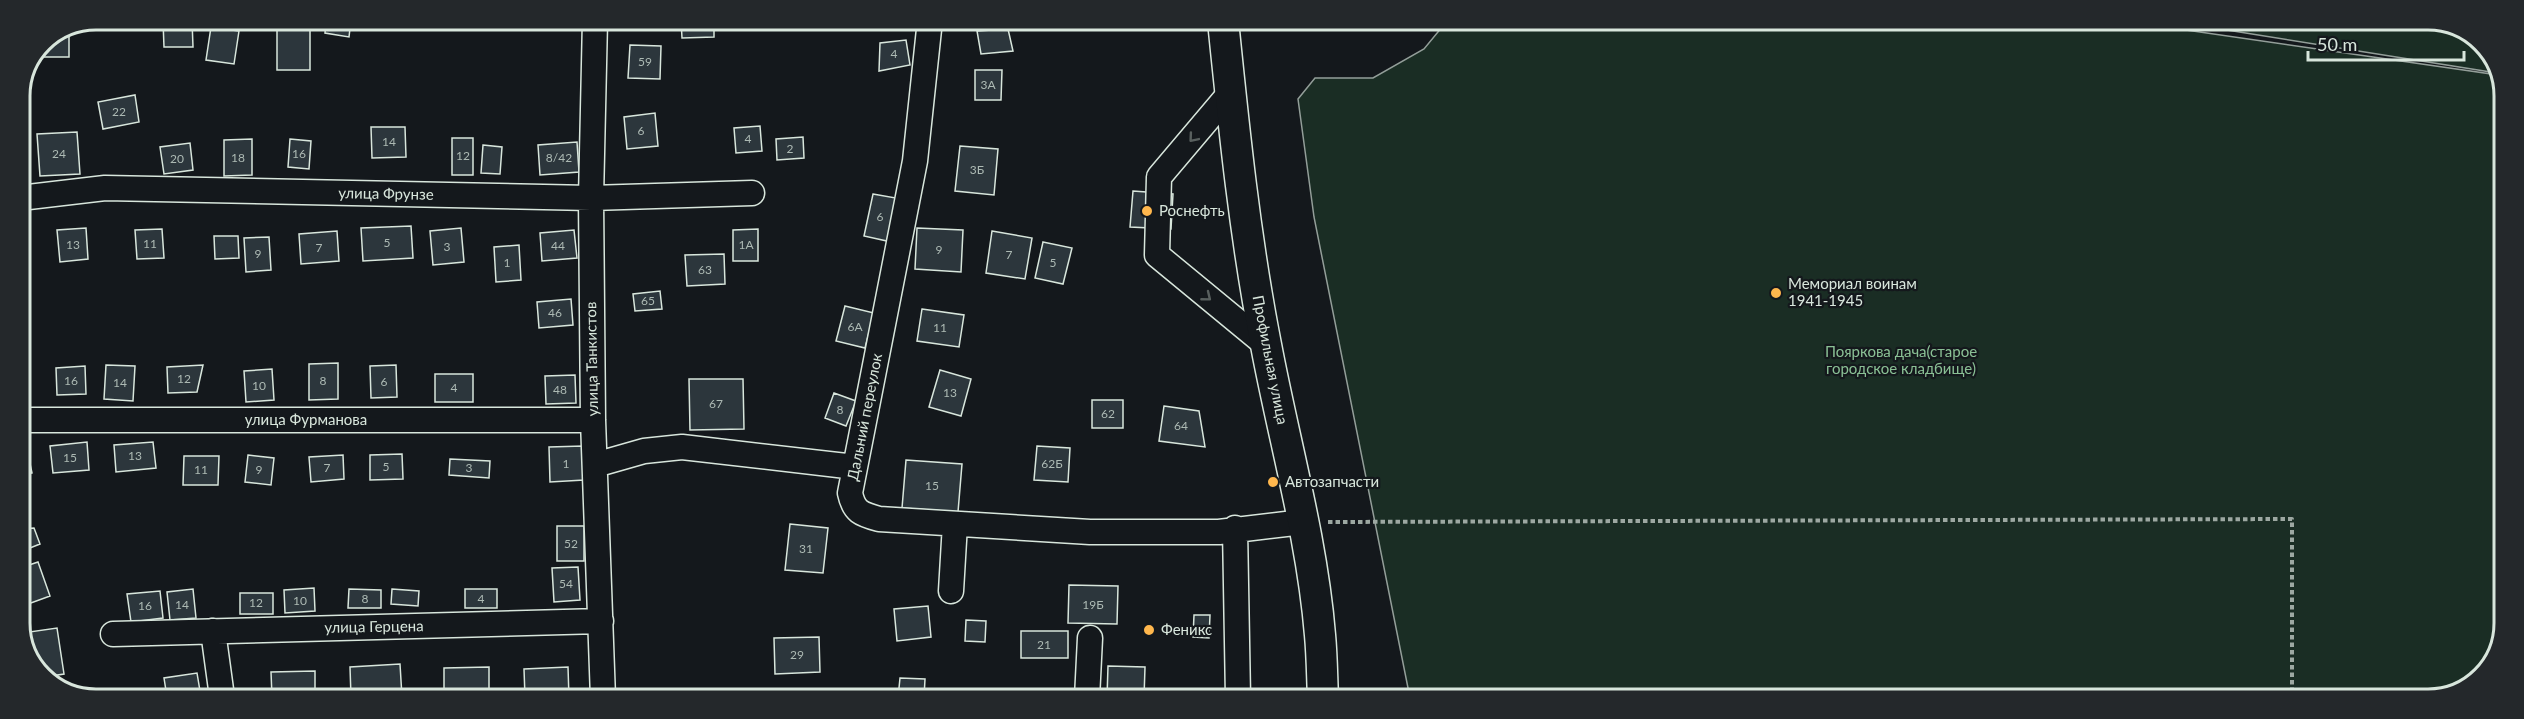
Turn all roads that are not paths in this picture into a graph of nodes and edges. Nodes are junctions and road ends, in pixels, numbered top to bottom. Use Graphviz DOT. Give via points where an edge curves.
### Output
graph roads {
  1 [pos="595,30"];
  2 [pos="929,30"];
  3 [pos="1224,30"];
  4 [pos="1230,93"];
  5 [pos="752,193"];
  6 [pos="30,197"];
  7 [pos="591,198"];
  8 [pos="1265,344"];
  9 [pos="30,420"];
  10 [pos="593,420"];
  11 [pos="595,465"];
  12 [pos="855,467"];
  13 [pos="1303,522"];
  14 [pos="955,524"];
  15 [pos="1235,528"];
  16 [pos="951,591"];
  17 [pos="601,621"];
  18 [pos="213,631"];
  19 [pos="113,634"];
  20 [pos="1090,638"];
  21 [pos="221,689"];
  22 [pos="603,689"];
  23 [pos="1087,689"];
  24 [pos="1238,689"];
  25 [pos="1323,689"];
  1 -- 7 [label="street, улица Танкистов"];
  2 -- 12 [label="street, Дальний переулок" via="915,161"];
  3 -- 4 [label="main road, Профильная улица"];
  4 -- 8 [label="main road, Профильная улица"];
  4 -- 8 [label="street, one-way" via="1159,177 1156,255"];
  5 -- 7 [label="street, улица Фрунзе"];
  6 -- 7 [label="street, улица Фрунзе" via="105,188"];
  7 -- 10 [label="street, улица Танкистов"];
  8 -- 13 [label="main road, Профильная улица"];
  9 -- 10 [label="street, улица Фурманова"];
  10 -- 11 [label="street, улица Танкистов"];
  11 -- 12 [label="street" via="644,451 682,447"];
  11 -- 17 [label="street, улица Танкистов"];
  12 -- 14 [label="street, Дальний переулок" via="850,494 859,513 879,519"];
  13 -- 15 [label="street, Дальний переулок"];
  13 -- 25 [label="main road, Профильная улица" via="1320,635"];
  14 -- 15 [label="street, Дальний переулок" via="1090,532 1193,533"];
  14 -- 16 [label="street"];
  15 -- 24 [label="street"];
  17 -- 18 [label="street, улица Герцена"];
  17 -- 22 [label="street, улица Танкистов"];
  18 -- 19 [label="street, улица Герцена"];
  18 -- 21 [label="street"];
  20 -- 23 [label="street"];
}
